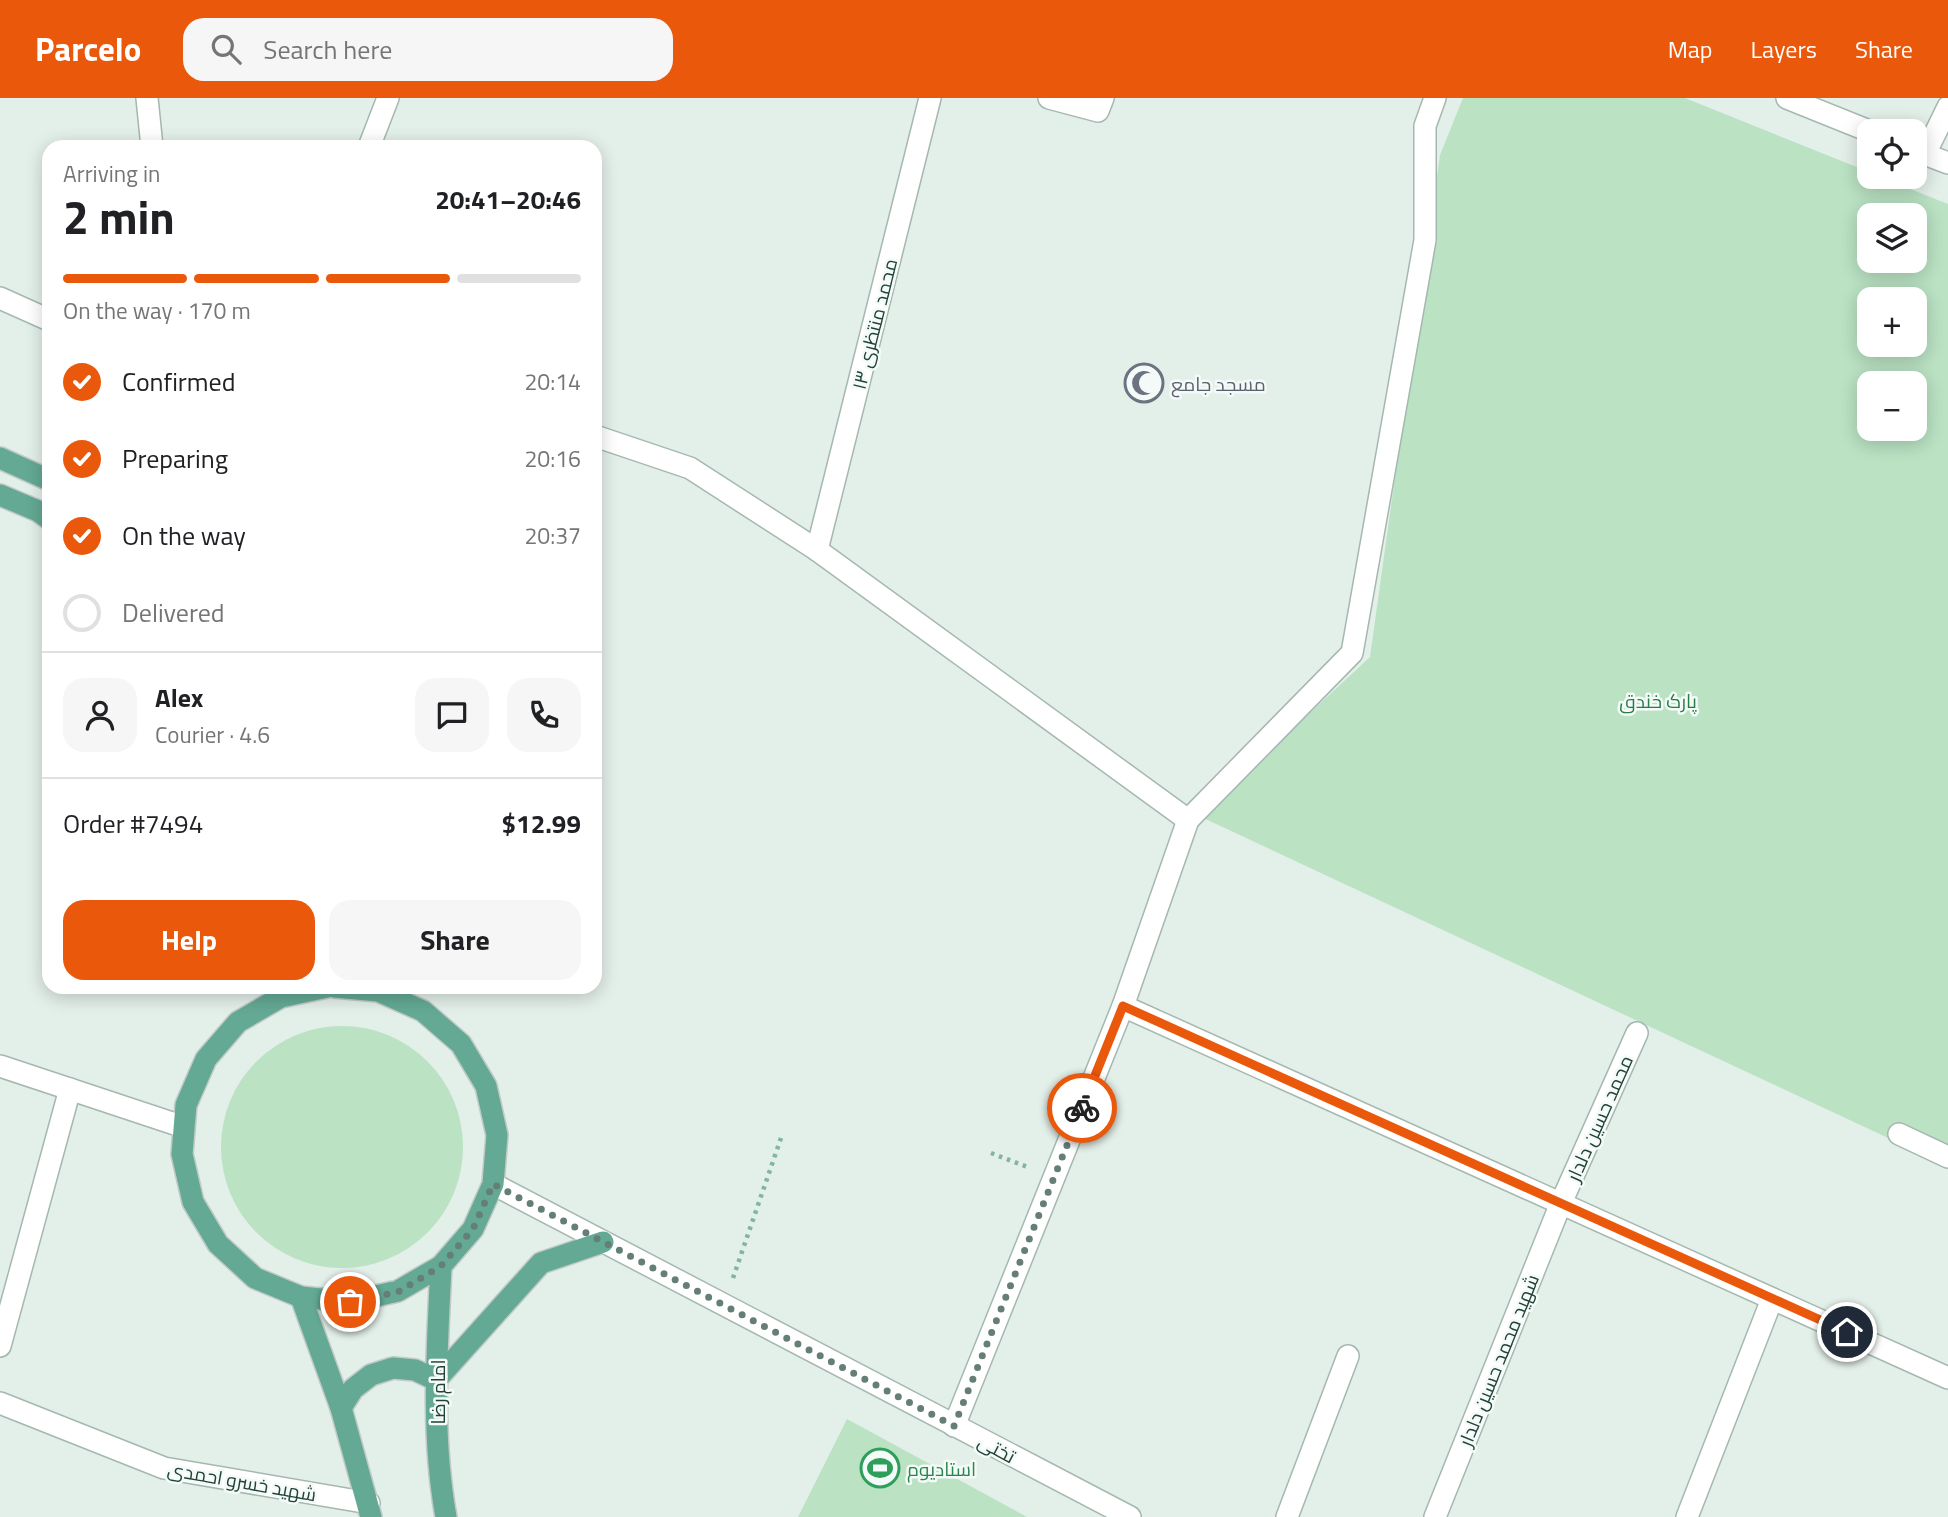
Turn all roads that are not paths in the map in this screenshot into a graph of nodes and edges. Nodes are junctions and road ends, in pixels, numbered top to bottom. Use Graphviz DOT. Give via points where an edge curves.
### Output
graph roads {
  1 [pos="147,98"];
  2 [pos="388,98"];
  3 [pos="930,98"];
  4 [pos="1049,98"];
  5 [pos="1102,98"];
  6 [pos="1435,98"];
  7 [pos="1787,98"];
  8 [pos="1948,107"];
  9 [pos="1857,126"];
  10 [pos="151,140"];
  11 [pos="372,140"];
  12 [pos="1927,141"];
  13 [pos="1927,155"];
  14 [pos="1948,163"];
  15 [pos="0,298"];
  16 [pos="42,317"];
  17 [pos="602,438"];
  18 [pos="0,458"];
  19 [pos="42,477"];
  20 [pos="0,495"];
  21 [pos="42,515"];
  22 [pos="817,550"];
  23 [pos="1188,820"];
  24 [pos="278,994"];
  25 [pos="388,994"];
  26 [pos="1123,1006"];
  27 [pos="1637,1033"];
  28 [pos="0,1066"];
  29 [pos="70,1089"];
  30 [pos="184,1127"];
  31 [pos="1899,1134"];
  32 [pos="1948,1157"];
  33 [pos="493,1184"];
  34 [pos="1561,1203"];
  35 [pos="603,1242"];
  36 [pos="441,1266"];
  37 [pos="301,1297"];
  38 [pos="1772,1298"];
  39 [pos="0,1346"];
  40 [pos="1348,1356"];
  41 [pos="1948,1378"];
  42 [pos="436,1380"];
  43 [pos="0,1403"];
  44 [pos="341,1408"];
  45 [pos="954,1426"];
  46 [pos="370,1510"];
  47 [pos="446,1517"];
  48 [pos="1130,1517"];
  49 [pos="1287,1517"];
  50 [pos="1435,1517"];
  51 [pos="1687,1517"];
  1 -- 10 [label="street"];
  2 -- 11 [label="street"];
  3 -- 22 [label="street, محمد منتظری ۱۳"];
  4 -- 5 [label="street" via="1098,111"];
  6 -- 23 [label="street" via="1425,126 1425,240 1352,653"];
  7 -- 9 [label="street"];
  8 -- 12 [label="street"];
  13 -- 14 [label="street"];
  15 -- 16 [label="street"];
  17 -- 22 [label="street" via="690,468"];
  18 -- 19 [label="main road"];
  20 -- 21 [label="main road"];
  22 -- 23 [label="street"];
  23 -- 26 [label="street"];
  24 -- 30 [label="main road" via="238,1022 206,1059 186,1105"];
  25 -- 33 [label="main road" via="424,1011 461,1044 486,1086 497,1135"];
  26 -- 34 [label="street"];
  26 -- 45 [label="street"];
  27 -- 34 [label="street, محمد حسین دلدار"];
  28 -- 29 [label="street"];
  29 -- 30 [label="street"];
  29 -- 39 [label="street"];
  30 -- 37 [label="main road" via="182,1154 193,1202 218,1244 255,1278"];
  31 -- 32 [label="street"];
  33 -- 35 [label="street, تختی"];
  33 -- 36 [label="main road" via="473,1229"];
  34 -- 38 [label="street"];
  34 -- 50 [label="street, شهید محمد حسین دلدار"];
  35 -- 42 [label="main road" via="541,1263"];
  35 -- 45 [label="street, تختی"];
  36 -- 37 [label="main road" via="398,1292 350,1302"];
  36 -- 42 [label="main road, امام رضا"];
  37 -- 44 [label="main road"];
  38 -- 41 [label="street"];
  38 -- 51 [label="street"];
  40 -- 49 [label="street"];
  42 -- 44 [label="main road" via="415,1370 393,1368 371,1375"];
  42 -- 47 [label="main road, امام رضا" via="439,1480"];
  43 -- 46 [label="street, شهید خسرو احمدی" via="164,1468"];
  44 -- 46 [label="main road"];
  45 -- 48 [label="street, تختی"];
}
